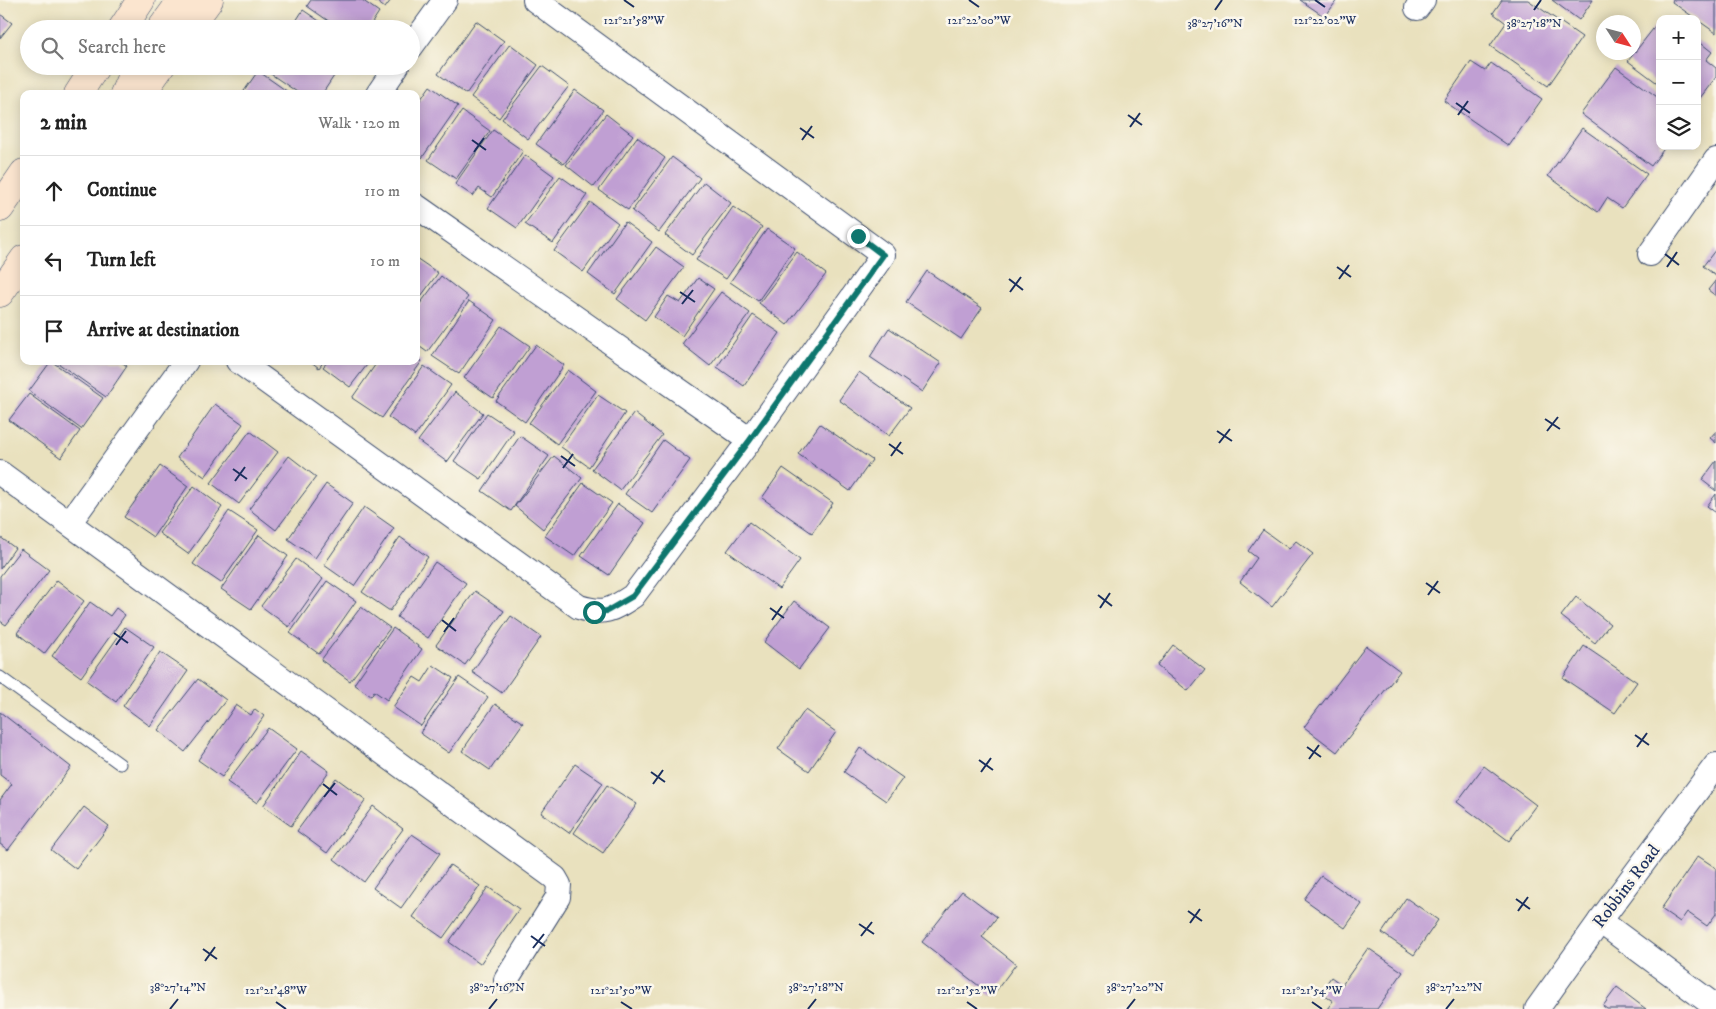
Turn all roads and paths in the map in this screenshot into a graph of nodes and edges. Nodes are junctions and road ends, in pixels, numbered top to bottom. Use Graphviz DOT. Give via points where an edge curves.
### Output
graph roads {
  1 [pos="141,0"];
  2 [pos="182,0"];
  3 [pos="209,0"];
  4 [pos="445,0"];
  5 [pos="535,0"];
  6 [pos="128,20"];
  7 [pos="168,20"];
  8 [pos="195,20"];
  9 [pos="420,35"];
  10 [pos="90,75"];
  11 [pos="132,75"];
  12 [pos="155,75"];
  13 [pos="391,75"];
  14 [pos="81,90"];
  15 [pos="126,90"];
  16 [pos="144,90"];
  17 [pos="381,90"];
  18 [pos="1716,160"];
  19 [pos="20,179"];
  20 [pos="0,208"];
  21 [pos="420,209"];
  22 [pos="1650,254"];
  23 [pos="20,265"];
  24 [pos="0,293"];
  25 [pos="183,365"];
  26 [pos="244,365"];
  27 [pos="750,440"];
  28 [pos="0,473"];
  29 [pos="70,522"];
  30 [pos="0,676"];
  31 [pos="120,764"];
  32 [pos="1716,765"];
  33 [pos="1600,921"];
  34 [pos="506,980"];
  35 [pos="1716,1006"];
  36 [pos="1537,1009"];
  1 -- 6 [label="main road"];
  2 -- 7 [label="main road"];
  3 -- 8 [label="main road"];
  4 -- 9 [label="street"];
  5 -- 27 [label="street" via="883,255"];
  10 -- 14 [label="main road"];
  11 -- 15 [label="main road"];
  12 -- 16 [label="main road"];
  13 -- 17 [label="street"];
  18 -- 22 [label="street"];
  19 -- 20 [label="main road"];
  21 -- 27 [label="street"];
  23 -- 24 [label="main road"];
  25 -- 29 [label="street"];
  26 -- 27 [label="street" via="579,606 594,612 607,611 633,596"];
  28 -- 29 [label="street"];
  29 -- 34 [label="street" via="555,878 559,885 558,897"];
  30 -- 31 [label="lane"];
  32 -- 33 [label="street, Robbins Road"];
  33 -- 35 [label="street"];
  33 -- 36 [label="street, Robbins Road"];
}
